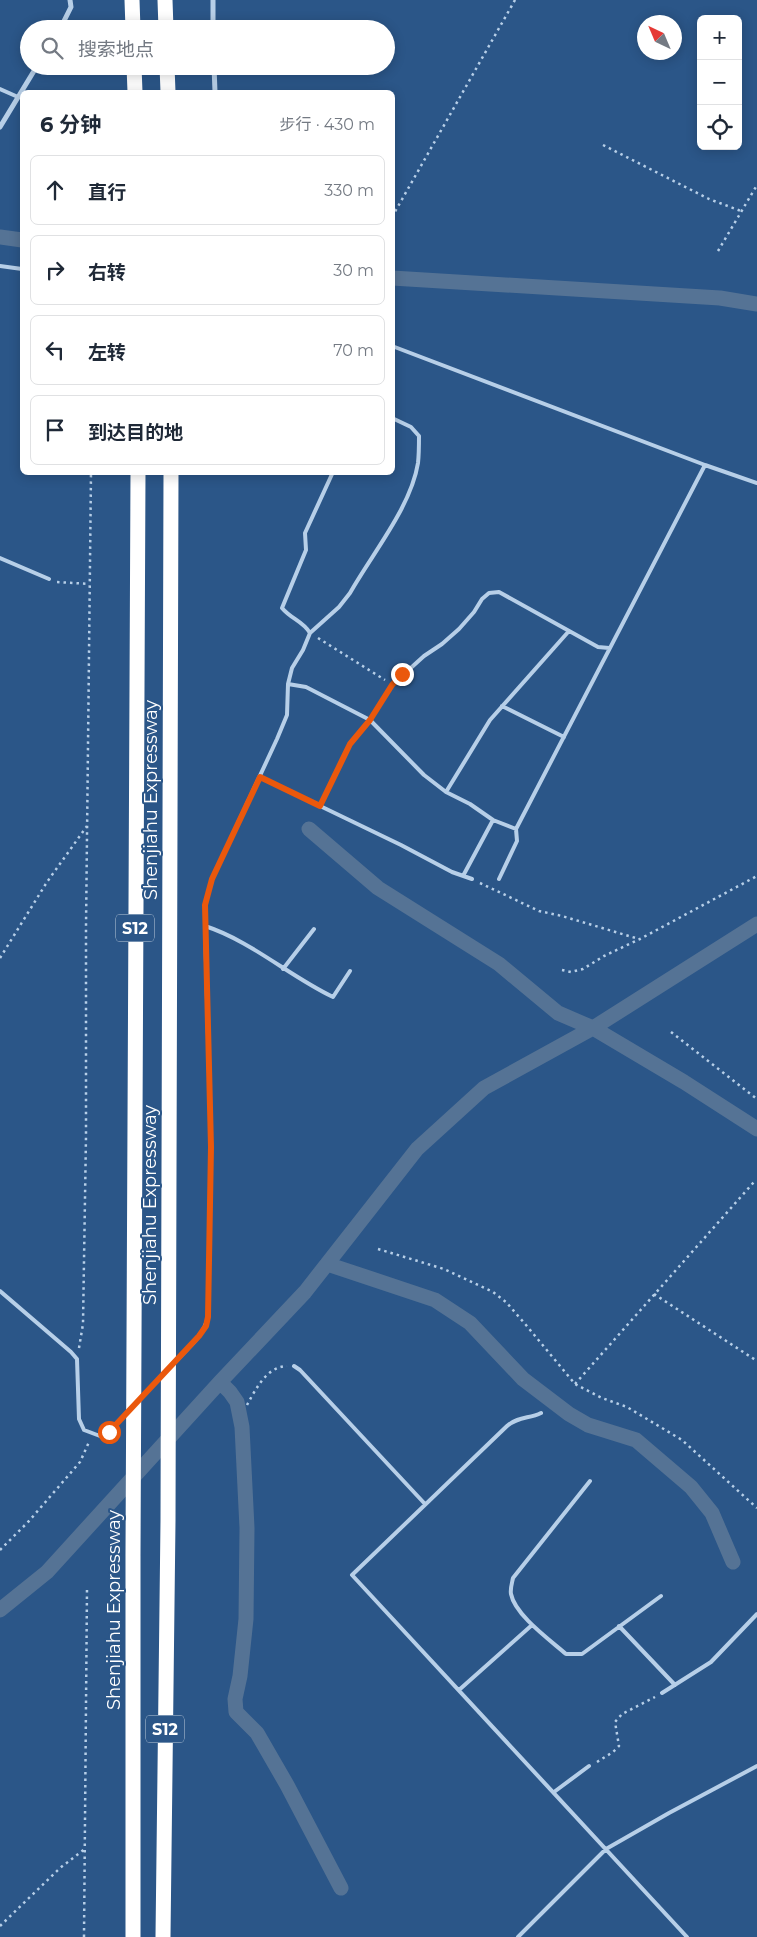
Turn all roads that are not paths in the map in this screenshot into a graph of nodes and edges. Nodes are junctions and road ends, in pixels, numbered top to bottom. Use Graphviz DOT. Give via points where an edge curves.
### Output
graph roads {
  1 [pos="70,0"];
  2 [pos="132,0"];
  3 [pos="165,0"];
  4 [pos="213,0"];
  5 [pos="64,20"];
  6 [pos="133,20"];
  7 [pos="166,20"];
  8 [pos="213,20"];
  9 [pos="31,75"];
  10 [pos="134,75"];
  11 [pos="167,75"];
  12 [pos="214,75"];
  13 [pos="0,89"];
  14 [pos="22,90"];
  15 [pos="135,90"];
  16 [pos="168,90"];
  17 [pos="215,90"];
  18 [pos="20,94"];
  19 [pos="18,97"];
  20 [pos="0,127"];
  21 [pos="0,266"];
  22 [pos="20,269"];
  23 [pos="395,347"];
  24 [pos="395,419"];
  25 [pos="705,465"];
  26 [pos="138,475"];
  27 [pos="171,475"];
  28 [pos="332,475"];
  29 [pos="757,483"];
  30 [pos="0,558"];
  31 [pos="49,579"];
  32 [pos="569,631"];
  33 [pos="310,633"];
  34 [pos="609,648"];
  35 [pos="288,684"];
  36 [pos="502,706"];
  37 [pos="370,720"];
  38 [pos="564,737"];
  39 [pos="260,777"];
  40 [pos="446,792"];
  41 [pos="320,806"];
  42 [pos="492,820"];
  43 [pos="516,829"];
  44 [pos="463,876"];
  45 [pos="472,880"];
  46 [pos="499,880"];
  47 [pos="205,926"];
  48 [pos="314,929"];
  49 [pos="283,969"];
  50 [pos="350,971"];
  51 [pos="0,1291"];
  52 [pos="294,1366"];
  53 [pos="541,1412"];
  54 [pos="590,1481"];
  55 [pos="425,1504"];
  56 [pos="661,1596"];
  57 [pos="757,1614"];
  58 [pos="532,1625"];
  59 [pos="619,1626"];
  60 [pos="675,1686"];
  61 [pos="459,1690"];
  62 [pos="662,1693"];
  63 [pos="589,1766"];
  64 [pos="757,1766"];
  65 [pos="554,1792"];
  66 [pos="606,1849"];
  67 [pos="133,1937"];
  68 [pos="163,1937"];
  69 [pos="518,1937"];
  70 [pos="687,1937"];
  1 -- 5 [label="street"];
  2 -- 6 [label="highway"];
  3 -- 7 [label="highway"];
  4 -- 8 [label="street"];
  9 -- 14 [label="street"];
  10 -- 15 [label="highway"];
  11 -- 16 [label="highway"];
  12 -- 17 [label="street"];
  13 -- 19 [label="lane"];
  18 -- 19 [label="street"];
  19 -- 20 [label="street"];
  21 -- 22 [label="lane"];
  23 -- 25 [label="lane"];
  24 -- 33 [label="lane" via="411,427 419,436 414,482 350,593"];
  25 -- 29 [label="lane"];
  25 -- 34 [label="lane"];
  26 -- 67 [label="highway, Shenjiahu Expressway / S12"];
  27 -- 68 [label="highway, Shenjiahu Expressway / S12" via="168,1521"];
  28 -- 33 [label="lane" via="305,533 306,550 282,608 306,625"];
  30 -- 31 [label="lane"];
  32 -- 34 [label="lane" via="598,647"];
  32 -- 36 [label="lane"];
  32 -- 37 [label="lane" via="499,592 489,593 459,629 392,685"];
  33 -- 35 [label="lane" via="292,668"];
  34 -- 38 [label="lane"];
  35 -- 37 [label="lane" via="306,687"];
  35 -- 39 [label="lane" via="286,715"];
  36 -- 38 [label="lane"];
  36 -- 40 [label="lane"];
  37 -- 40 [label="lane" via="424,776"];
  37 -- 41 [label="lane" via="350,744"];
  38 -- 43 [label="lane"];
  39 -- 41 [label="lane"];
  39 -- 47 [label="lane" via="212,879 205,905"];
  40 -- 42 [label="lane"];
  41 -- 44 [label="lane"];
  42 -- 43 [label="lane"];
  42 -- 44 [label="lane"];
  43 -- 46 [label="lane" via="518,841"];
  44 -- 45 [label="lane"];
  47 -- 49 [label="lane" via="244,944"];
  47 -- 51 [label="lane" via="211,1147 206,1326 109,1432 100,1436 84,1430 79,1418 77,1359"];
  48 -- 49 [label="lane"];
  49 -- 50 [label="lane" via="333,997"];
  52 -- 55 [label="lane"];
  53 -- 55 [label="lane" via="515,1419"];
  54 -- 58 [label="lane" via="513,1578 510,1593"];
  55 -- 61 [label="lane" via="352,1575"];
  56 -- 59 [label="lane"];
  57 -- 60 [label="lane" via="710,1662"];
  58 -- 59 [label="lane" via="566,1654 582,1654"];
  58 -- 61 [label="lane"];
  59 -- 60 [label="lane"];
  60 -- 62 [label="lane"];
  61 -- 65 [label="lane"];
  63 -- 65 [label="lane"];
  64 -- 66 [label="lane"];
  65 -- 66 [label="lane"];
  66 -- 69 [label="lane"];
  66 -- 70 [label="lane"];
}
